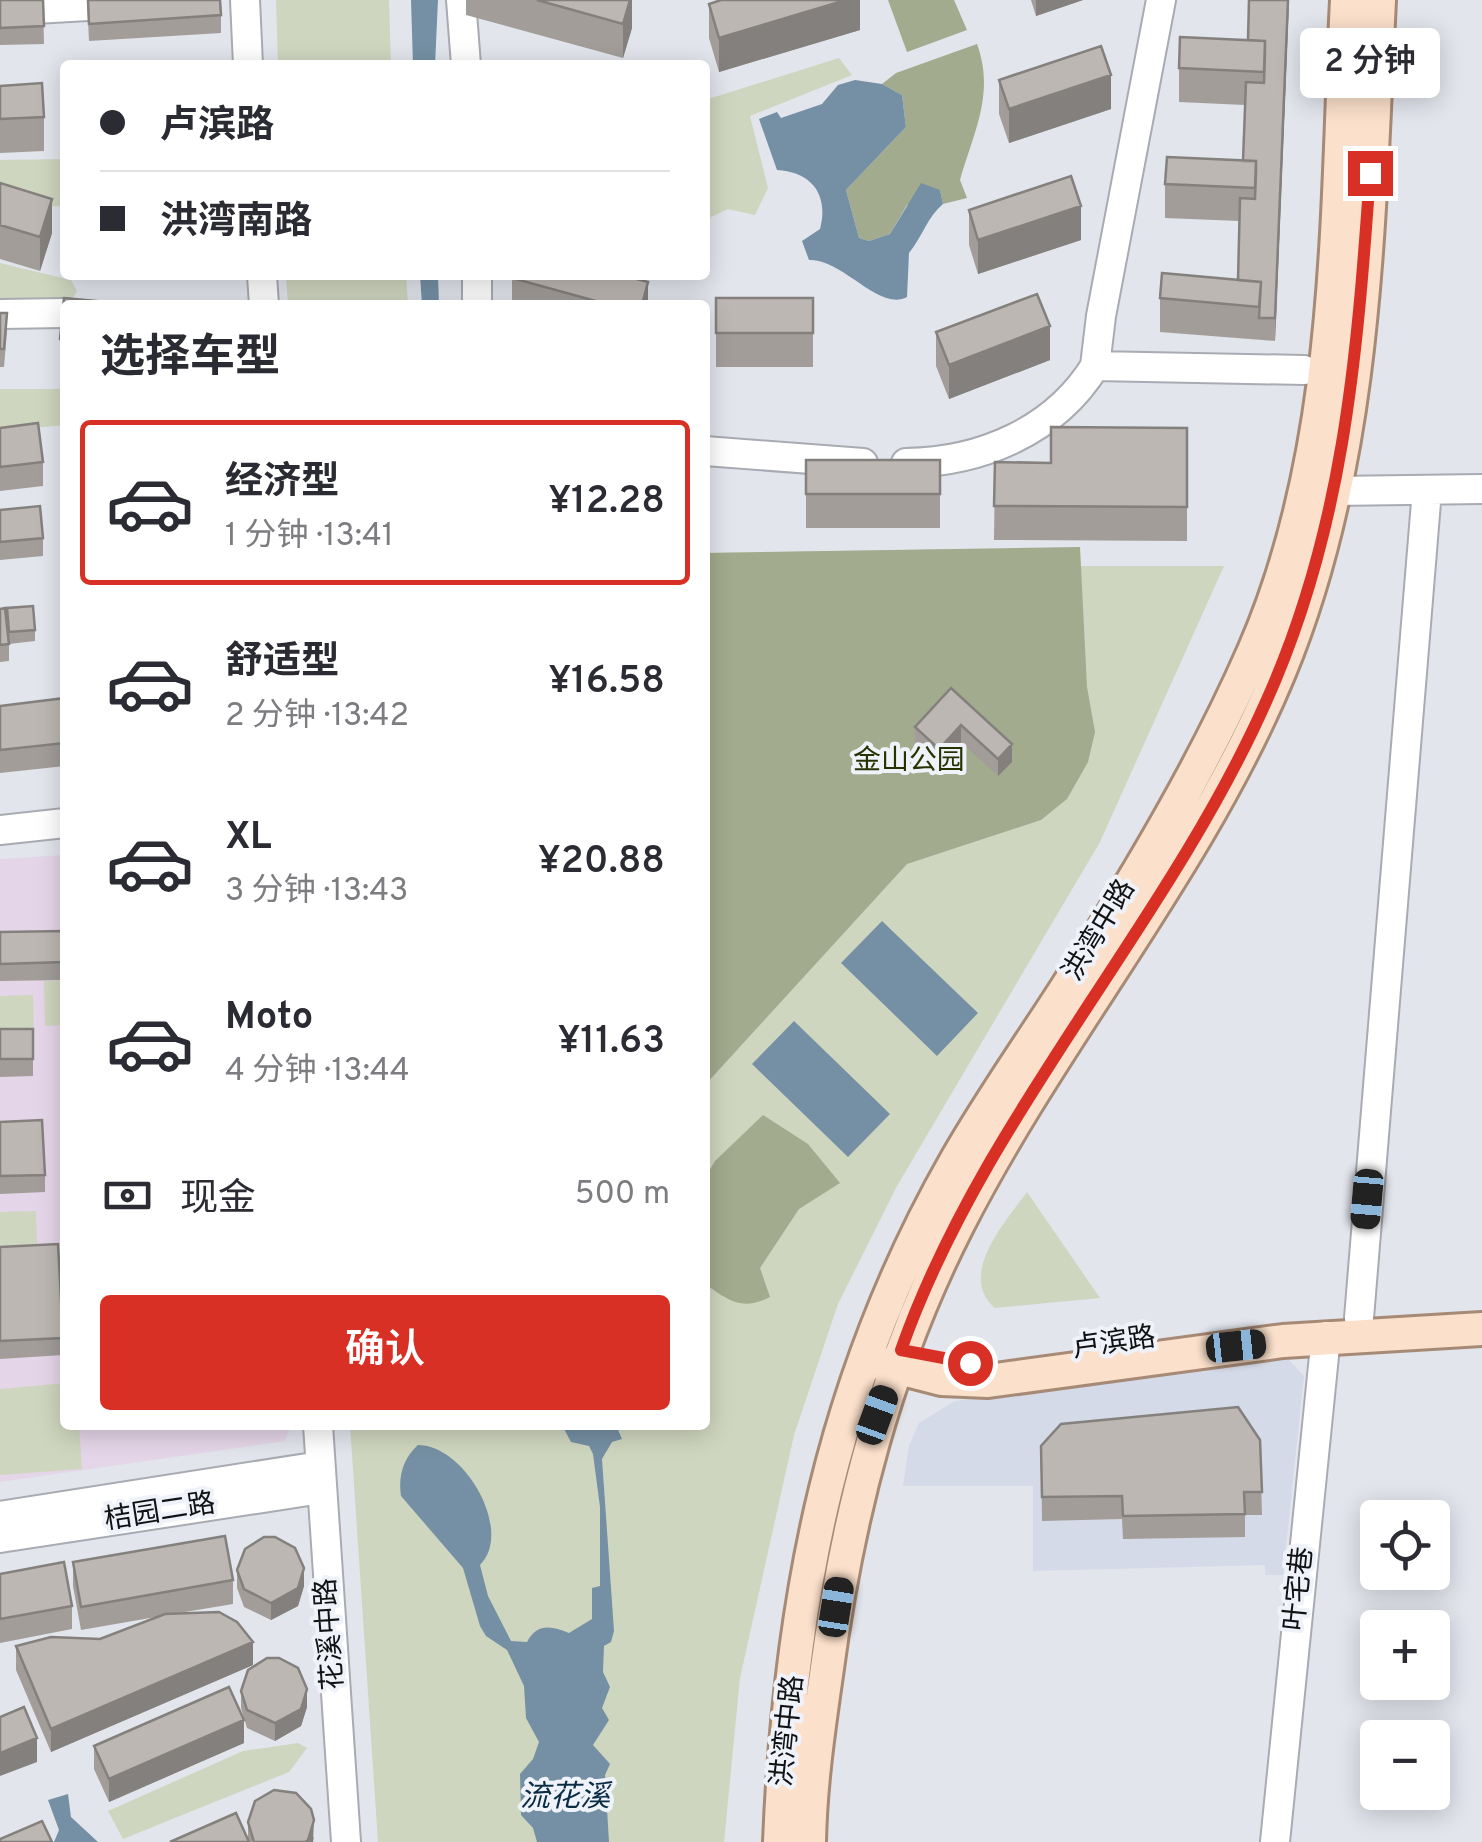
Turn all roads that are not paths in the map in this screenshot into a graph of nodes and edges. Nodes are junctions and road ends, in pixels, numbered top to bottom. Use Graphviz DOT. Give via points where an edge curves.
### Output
graph roads {
  1 [pos="230,0"];
  2 [pos="245,0"];
  3 [pos="461,0"];
  4 [pos="1161,0"];
  5 [pos="1348,0"];
  6 [pos="1380,0"];
  7 [pos="212,1"];
  8 [pos="156,3"];
  9 [pos="0,11"];
  10 [pos="248,60"];
  11 [pos="466,60"];
  12 [pos="60,313"];
  13 [pos="0,314"];
  14 [pos="1096,366"];
  15 [pos="1304,370"];
  16 [pos="710,451"];
  17 [pos="1482,489"];
  18 [pos="1427,490"];
  19 [pos="1334,491"];
  20 [pos="60,824"];
  21 [pos="0,830"];
  22 [pos="1482,1311"];
  23 [pos="1359,1318"];
  24 [pos="1482,1329"];
  25 [pos="1326,1336"];
  26 [pos="866,1348"];
  27 [pos="898,1358"];
  28 [pos="318,1430"];
  29 [pos="320,1478"];
  30 [pos="0,1516"];
  31 [pos="0,1538"];
  32 [pos="346,1842"];
  33 [pos="780,1842"];
  34 [pos="809,1842"];
  35 [pos="1275,1842"];
  1 -- 7 [label="street"];
  2 -- 10 [label="street"];
  3 -- 11 [label="street"];
  4 -- 14 [label="street"];
  5 -- 26 [label="main road, 洪湾中路" via="1327,362 1306,484 1269,612 1208,744 1081,966 957,1160"];
  6 -- 19 [label="main road" via="1358,352"];
  8 -- 9 [label="street"];
  12 -- 13 [label="street"];
  14 -- 15 [label="street"];
  14 -- 16 [label="street" via="1079,393 1036,430 933,462"];
  17 -- 18 [label="street"];
  18 -- 19 [label="street"];
  18 -- 23 [label="street"];
  19 -- 27 [label="main road" via="1306,597 1264,707 968,1205"];
  20 -- 21 [label="street"];
  22 -- 23 [label="main road, 卢滨路"];
  23 -- 27 [label="main road, 卢滨路" via="970,1363"];
  24 -- 25 [label="main road"];
  25 -- 27 [label="main road" via="988,1382 942,1379"];
  25 -- 35 [label="street, 叶宅巷"];
  26 -- 27 [label="main road, 卢滨路"];
  26 -- 33 [label="main road, 洪湾中路" via="811,1557"];
  27 -- 34 [label="main road" via="849,1532"];
  28 -- 29 [label="street, 花溪中路"];
  29 -- 30 [label="street, 桔园二路"];
  29 -- 31 [label="street, 桔园二路"];
  29 -- 32 [label="street, 花溪中路"];
}
